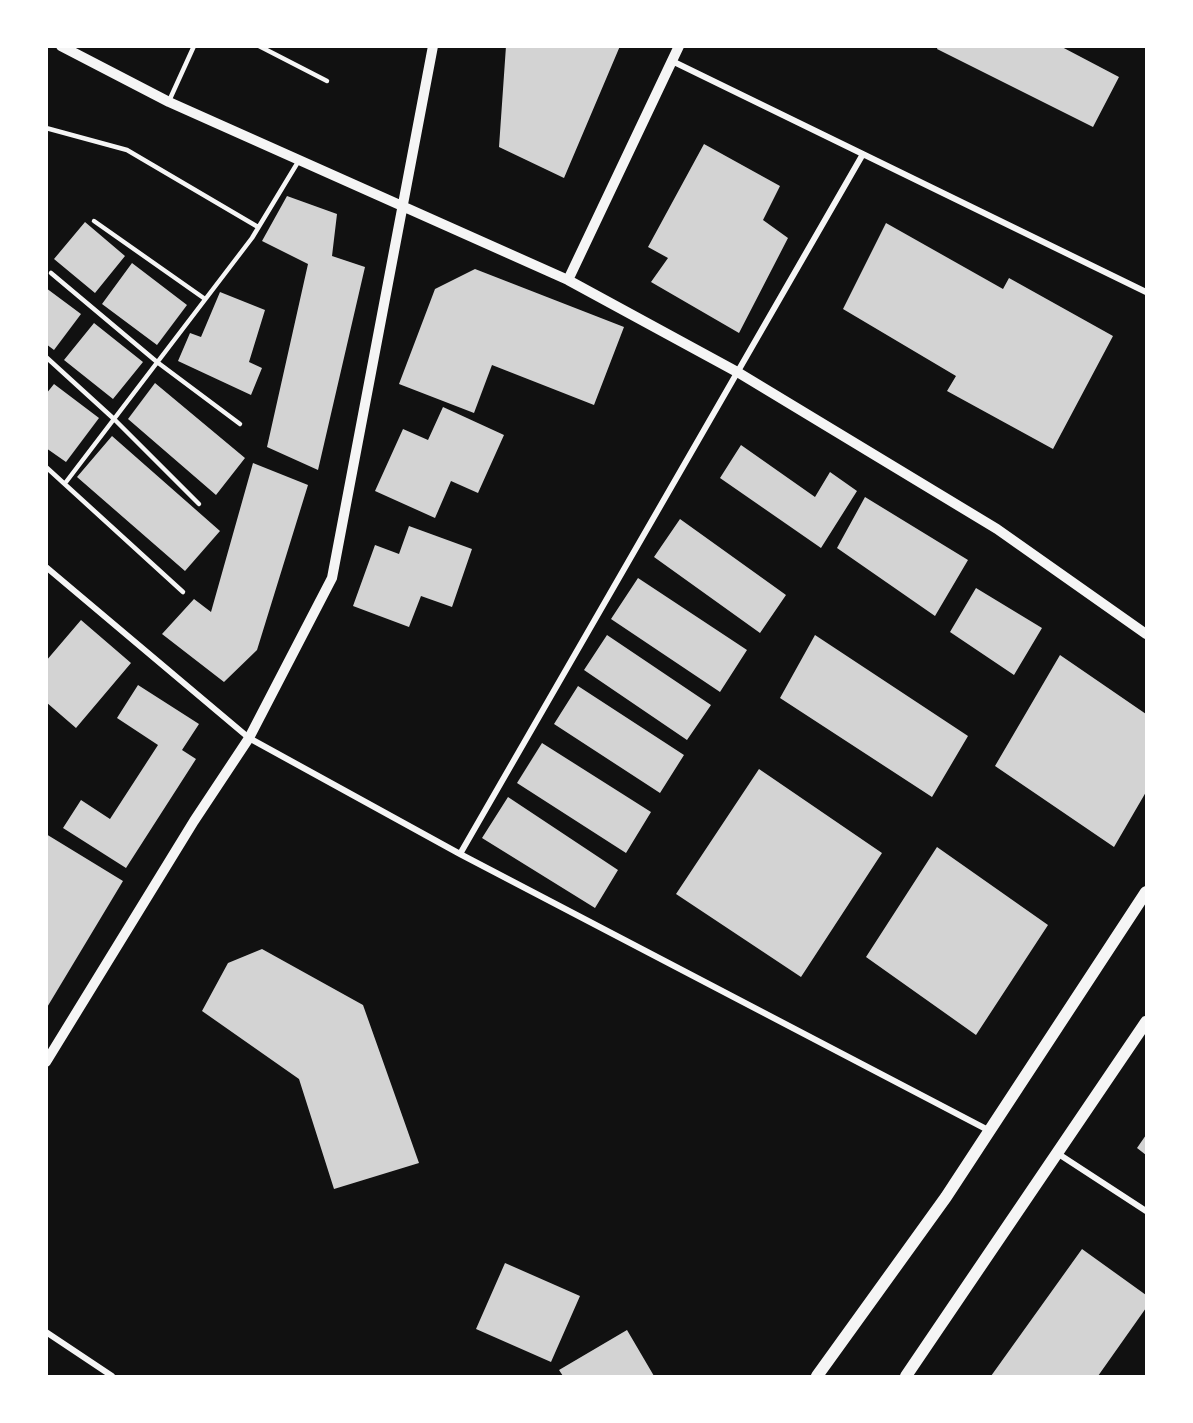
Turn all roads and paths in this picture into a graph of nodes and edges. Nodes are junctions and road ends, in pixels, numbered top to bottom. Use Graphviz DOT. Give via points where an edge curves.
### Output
graph roads {
  1 [pos="194,46"];
  2 [pos="259,46"];
  3 [pos="433,46"];
  4 [pos="679,46"];
  5 [pos="63,47"];
  6 [pos="672,61"];
  7 [pos="327,81"];
  8 [pos="169,102"];
  9 [pos="46,128"];
  10 [pos="863,154"];
  11 [pos="299,160"];
  12 [pos="401,207"];
  13 [pos="94,221"];
  14 [pos="258,227"];
  15 [pos="51,273"];
  16 [pos="568,280"];
  17 [pos="1146,292"];
  18 [pos="205,299"];
  19 [pos="46,357"];
  20 [pos="157,362"];
  21 [pos="739,373"];
  22 [pos="114,419"];
  23 [pos="240,424"];
  24 [pos="46,467"];
  25 [pos="66,482"];
  26 [pos="199,504"];
  27 [pos="46,567"];
  28 [pos="183,592"];
  29 [pos="1146,634"];
  30 [pos="249,738"];
  31 [pos="460,854"];
  32 [pos="1146,892"];
  33 [pos="1146,1022"];
  34 [pos="46,1062"];
  35 [pos="988,1130"];
  36 [pos="1058,1153"];
  37 [pos="1146,1210"];
  38 [pos="46,1332"];
  39 [pos="112,1377"];
  40 [pos="818,1377"];
  41 [pos="906,1377"];
  1 -- 8 [label="lane"];
  2 -- 7 [label="lane"];
  3 -- 12 [label="street"];
  4 -- 6 [label="street"];
  5 -- 8 [label="street"];
  6 -- 10 [label="street"];
  6 -- 16 [label="street"];
  8 -- 11 [label="street"];
  9 -- 14 [label="lane" via="127,150"];
  10 -- 17 [label="street"];
  10 -- 21 [label="street"];
  11 -- 12 [label="street"];
  11 -- 14 [label="lane"];
  12 -- 16 [label="street"];
  12 -- 30 [label="street" via="332,578"];
  13 -- 18 [label="lane"];
  14 -- 18 [label="lane"];
  15 -- 20 [label="lane"];
  16 -- 21 [label="street"];
  18 -- 20 [label="lane"];
  19 -- 22 [label="lane"];
  20 -- 22 [label="lane"];
  20 -- 23 [label="lane"];
  21 -- 29 [label="street" via="997,529"];
  21 -- 31 [label="street"];
  22 -- 25 [label="lane"];
  22 -- 26 [label="lane"];
  24 -- 25 [label="lane"];
  25 -- 28 [label="lane"];
  27 -- 30 [label="street"];
  30 -- 31 [label="street"];
  30 -- 34 [label="street"];
  31 -- 35 [label="street"];
  32 -- 35 [label="main road"];
  33 -- 36 [label="main road"];
  35 -- 40 [label="main road" via="946,1197"];
  36 -- 37 [label="street"];
  36 -- 41 [label="main road"];
  38 -- 39 [label="street"];
}
